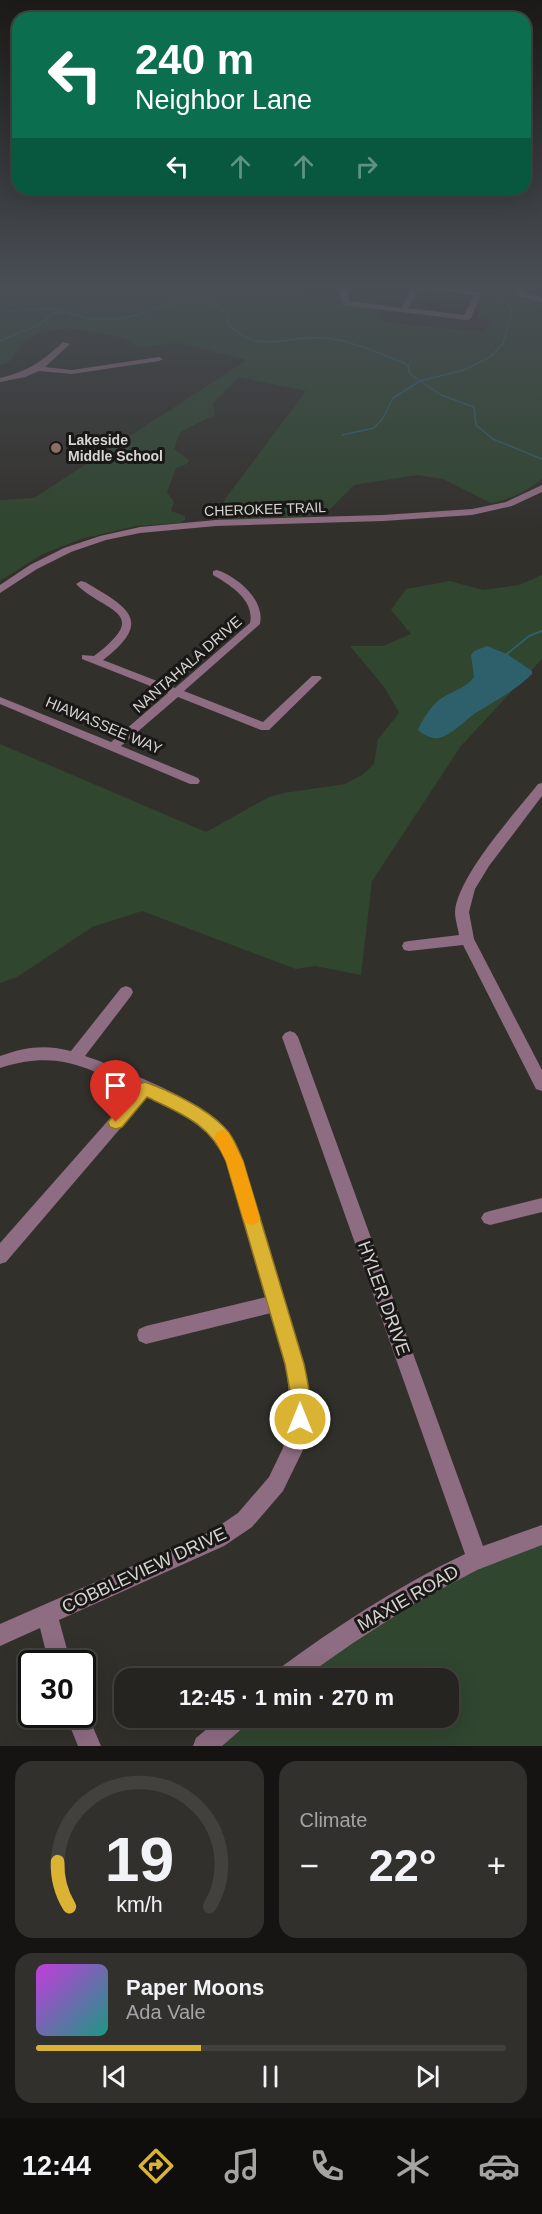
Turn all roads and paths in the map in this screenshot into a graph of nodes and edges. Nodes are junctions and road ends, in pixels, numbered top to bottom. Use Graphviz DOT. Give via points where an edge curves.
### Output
graph roads {
  1 [pos="102,367"];
  2 [pos="41,369"];
  3 [pos="0,380"];
  4 [pos="542,489"];
  5 [pos="217,573"];
  6 [pos="81,584"];
  7 [pos="0,590"];
  8 [pos="316,678"];
  9 [pos="177,692"];
  10 [pos="0,700"];
  11 [pos="113,747"];
  12 [pos="194,781"];
  13 [pos="542,787"];
  14 [pos="467,939"];
  15 [pos="409,946"];
  16 [pos="126,992"];
  17 [pos="290,1037"];
  18 [pos="75,1058"];
  19 [pos="0,1062"];
  20 [pos="542,1085"];
  21 [pos="145,1089"];
  22 [pos="542,1205"];
  23 [pos="490,1218"];
  24 [pos="0,1256"];
  25 [pos="277,1303"];
  26 [pos="146,1335"];
  27 [pos="542,1535"];
  28 [pos="478,1560"];
  29 [pos="47,1616"];
  30 [pos="0,1635"];
  31 [pos="56,1650"];
  32 [pos="299,1668"];
  33 [pos="82,1728"];
  34 [pos="225,1728"];
  35 [pos="90,1746"];
  36 [pos="204,1746"];
  1 -- 2 [label="street" via="72,372"];
  2 -- 3 [label="street"];
  4 -- 7 [label="street, CHEROKEE TRAIL" via="509,504 459,513 123,532 59,551"];
  5 -- 9 [label="street, NANTAHALA DRIVE" via="248,599 258,618 253,628"];
  6 -- 9 [label="street" via="117,607 128,623 121,639 91,658"];
  8 -- 9 [label="street" via="265,727"];
  9 -- 11 [label="street, NANTAHALA DRIVE"];
  10 -- 11 [label="street, HIAWASSEE WAY"];
  11 -- 12 [label="street, HIAWASSEE WAY"];
  13 -- 14 [label="street" via="468,889 462,912"];
  14 -- 15 [label="street"];
  14 -- 20 [label="street"];
  16 -- 18 [label="street"];
  17 -- 28 [label="street, HYLER DRIVE"];
  18 -- 19 [label="street, COBBLEVIEW DRIVE" via="38,1052"];
  18 -- 21 [label="street, COBBLEVIEW DRIVE"];
  21 -- 24 [label="street"];
  21 -- 25 [label="street, COBBLEVIEW DRIVE" via="201,1117 226,1142"];
  22 -- 23 [label="street"];
  25 -- 26 [label="street"];
  25 -- 29 [label="street, COBBLEVIEW DRIVE" via="295,1364 300,1406 293,1450 276,1484 245,1520 217,1539"];
  27 -- 28 [label="street, MAXIE ROAD"];
  28 -- 32 [label="street, MAXIE ROAD" via="420,1587"];
  29 -- 30 [label="street, COBBLEVIEW DRIVE"];
  29 -- 31 [label="street"];
  33 -- 35 [label="street"];
  34 -- 36 [label="street"];
}
